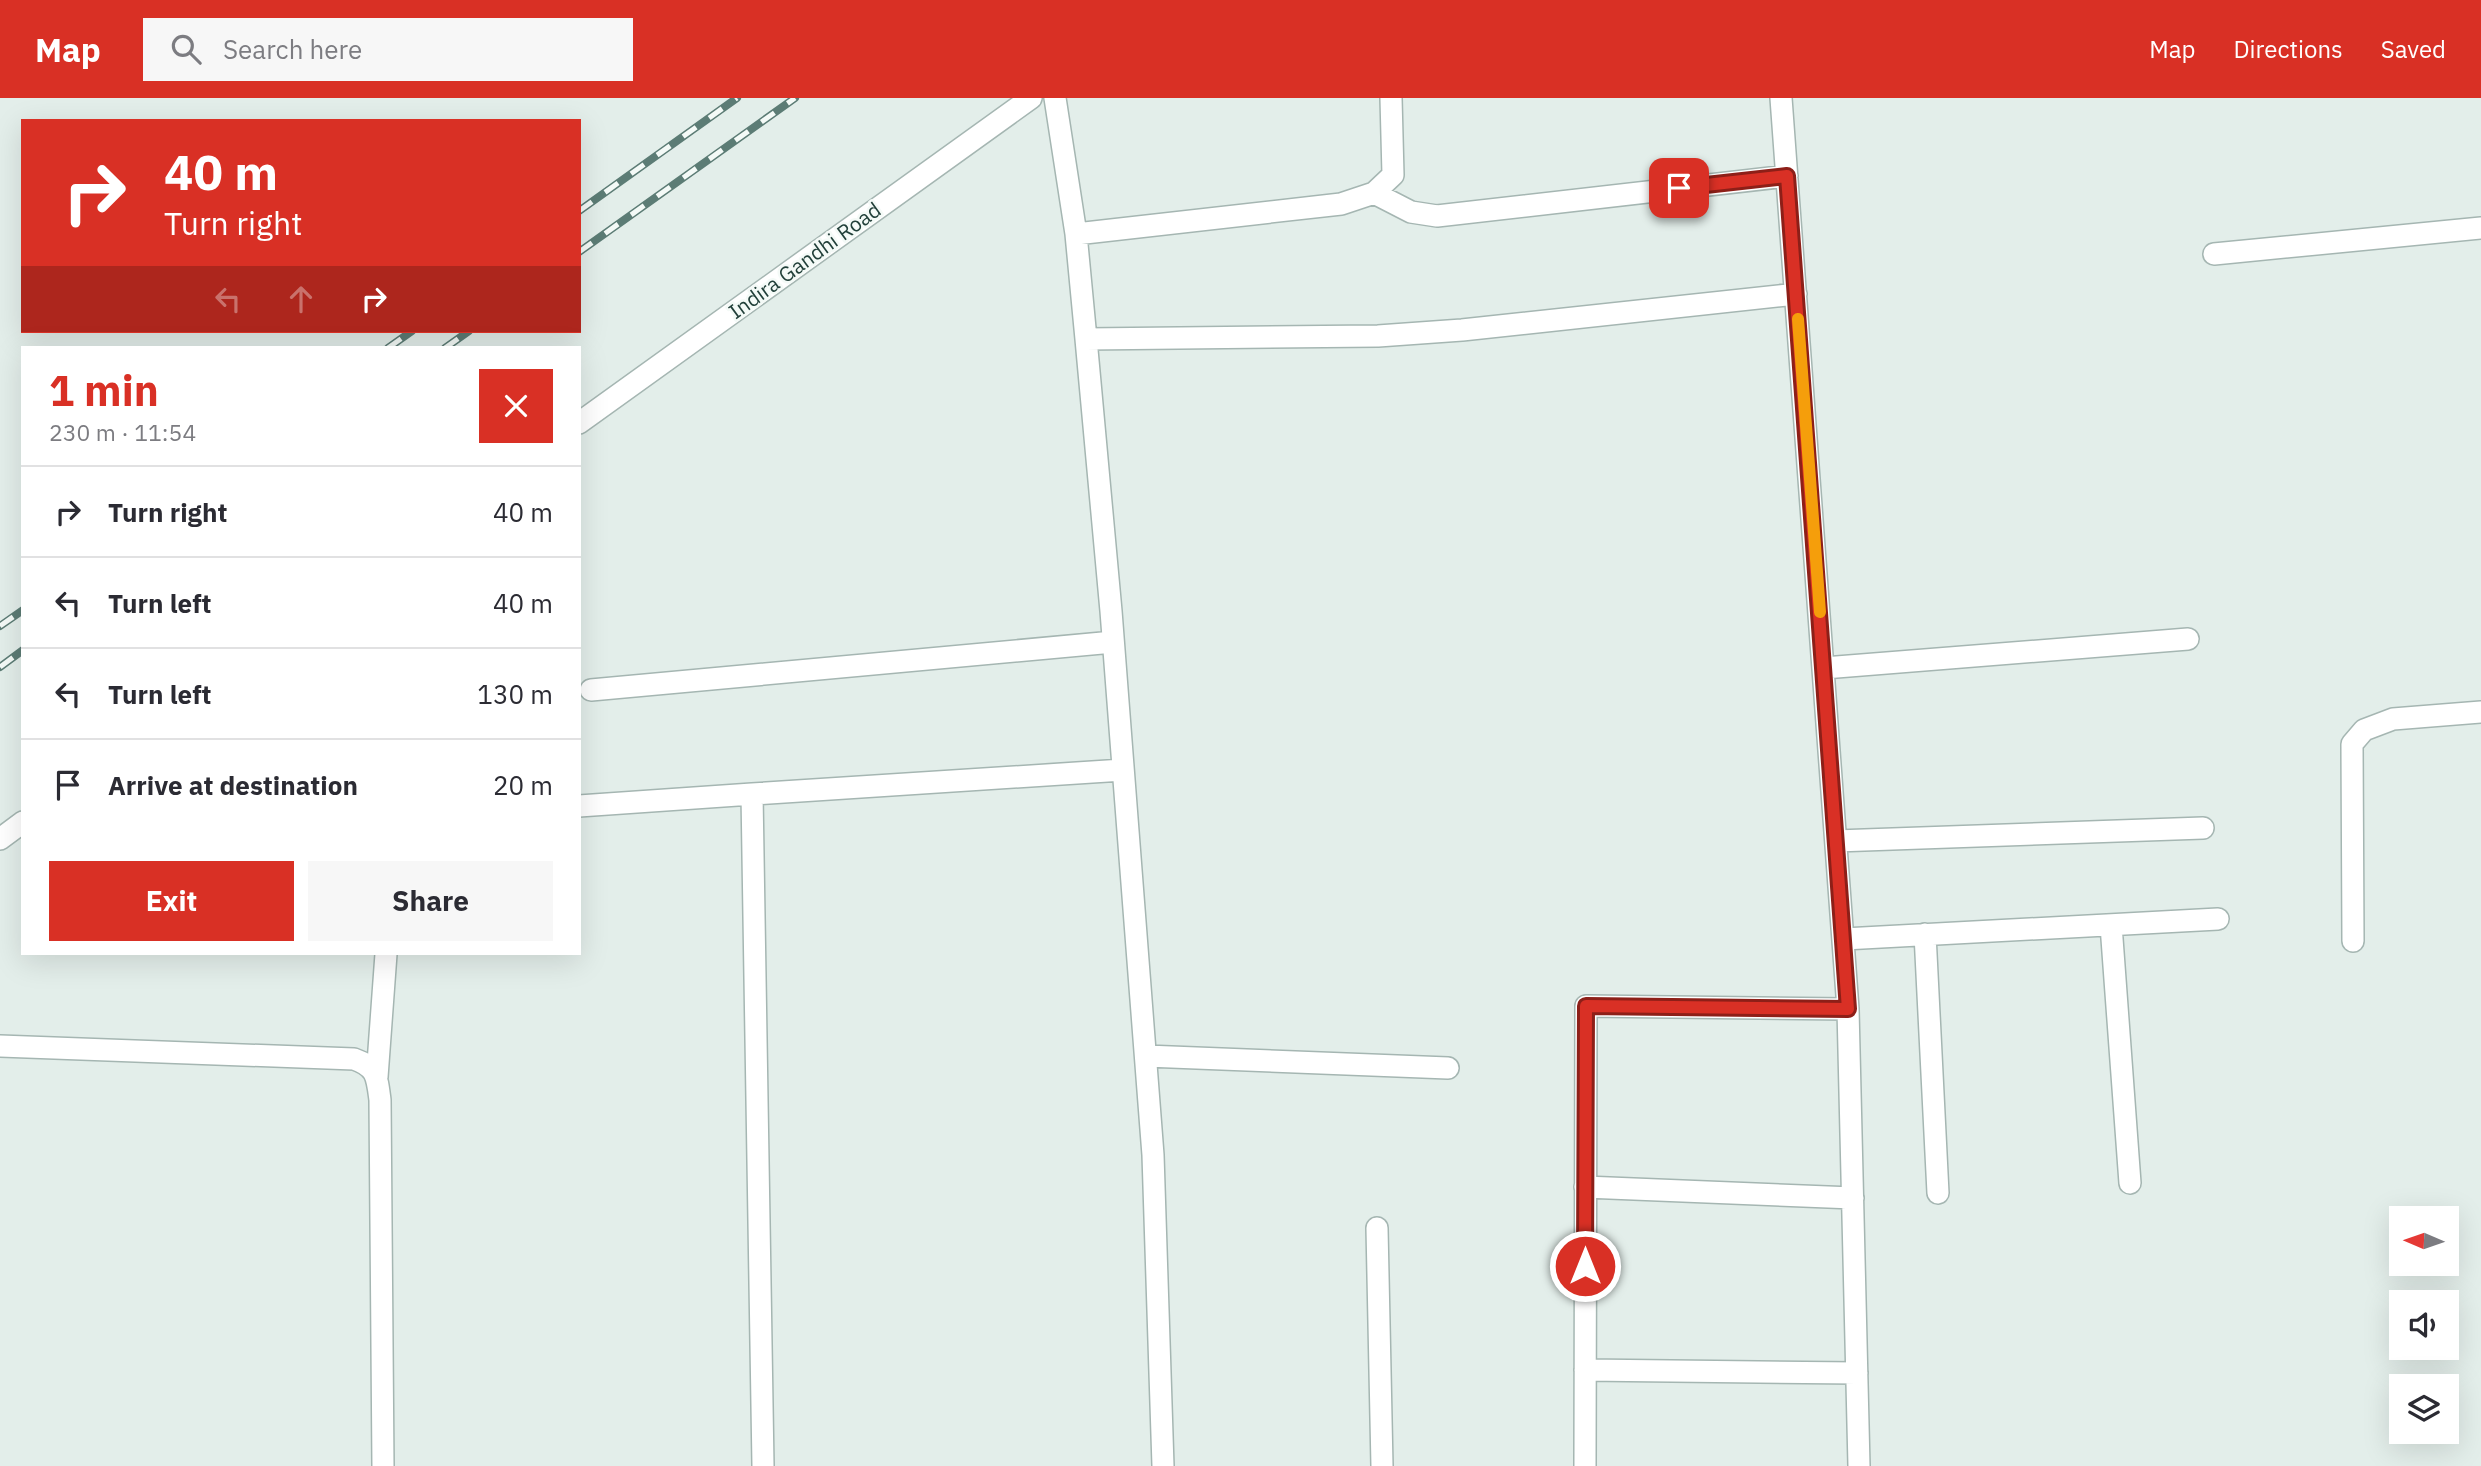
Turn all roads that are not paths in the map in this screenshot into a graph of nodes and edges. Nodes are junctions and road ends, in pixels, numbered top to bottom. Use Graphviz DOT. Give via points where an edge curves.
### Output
graph roads {
  1 [pos="1031,98"];
  2 [pos="1055,98"];
  3 [pos="1391,98"];
  4 [pos="1781,98"];
  5 [pos="1787,176"];
  6 [pos="1374,193"];
  7 [pos="2481,228"];
  8 [pos="1076,234"];
  9 [pos="2214,254"];
  10 [pos="1796,294"];
  11 [pos="1086,339"];
  12 [pos="581,422"];
  13 [pos="2188,639"];
  14 [pos="1113,642"];
  15 [pos="1824,668"];
  16 [pos="591,690"];
  17 [pos="2481,712"];
  18 [pos="1123,769"];
  19 [pos="752,794"];
  20 [pos="581,806"];
  21 [pos="21,823"];
  22 [pos="2203,828"];
  23 [pos="0,839"];
  24 [pos="1836,841"];
  25 [pos="2218,919"];
  26 [pos="2112,925"];
  27 [pos="1925,934"];
  28 [pos="1844,939"];
  29 [pos="2353,941"];
  30 [pos="386,955"];
  31 [pos="1848,1009"];
  32 [pos="0,1046"];
  33 [pos="1146,1056"];
  34 [pos="1448,1068"];
  35 [pos="377,1077"];
  36 [pos="2130,1184"];
  37 [pos="1585,1188"];
  38 [pos="1938,1193"];
  39 [pos="1853,1198"];
  40 [pos="1377,1228"];
  41 [pos="1585,1370"];
  42 [pos="1857,1373"];
  43 [pos="383,1466"];
  44 [pos="763,1466"];
  45 [pos="1163,1466"];
  46 [pos="1382,1466"];
  47 [pos="1585,1466"];
  48 [pos="1859,1466"];
  1 -- 12 [label="street, Indira Gandhi Road"];
  2 -- 8 [label="street"];
  3 -- 6 [label="street" via="1393,175"];
  4 -- 5 [label="street"];
  5 -- 6 [label="street" via="1437,216 1411,212"];
  5 -- 10 [label="street"];
  6 -- 8 [label="street" via="1341,204"];
  7 -- 9 [label="street"];
  8 -- 11 [label="street"];
  10 -- 11 [label="street" via="1378,336"];
  10 -- 15 [label="street"];
  11 -- 14 [label="street"];
  13 -- 15 [label="street"];
  14 -- 16 [label="street"];
  14 -- 18 [label="street"];
  15 -- 24 [label="street"];
  17 -- 29 [label="street" via="2393,719 2364,730 2352,744"];
  18 -- 19 [label="street"];
  18 -- 33 [label="street"];
  19 -- 20 [label="street"];
  19 -- 44 [label="street"];
  21 -- 23 [label="street"];
  22 -- 24 [label="street"];
  24 -- 28 [label="street"];
  25 -- 26 [label="street"];
  26 -- 27 [label="street"];
  26 -- 36 [label="street"];
  27 -- 28 [label="street"];
  27 -- 38 [label="street"];
  28 -- 31 [label="street"];
  30 -- 35 [label="street"];
  31 -- 37 [label="street" via="1586,1006"];
  31 -- 39 [label="street"];
  32 -- 35 [label="street" via="354,1059 368,1064"];
  33 -- 34 [label="street"];
  33 -- 45 [label="street"];
  35 -- 43 [label="street"];
  37 -- 39 [label="street"];
  37 -- 41 [label="street"];
  39 -- 42 [label="street"];
  40 -- 46 [label="street"];
  41 -- 42 [label="street"];
  41 -- 47 [label="street"];
  42 -- 48 [label="street"];
}
